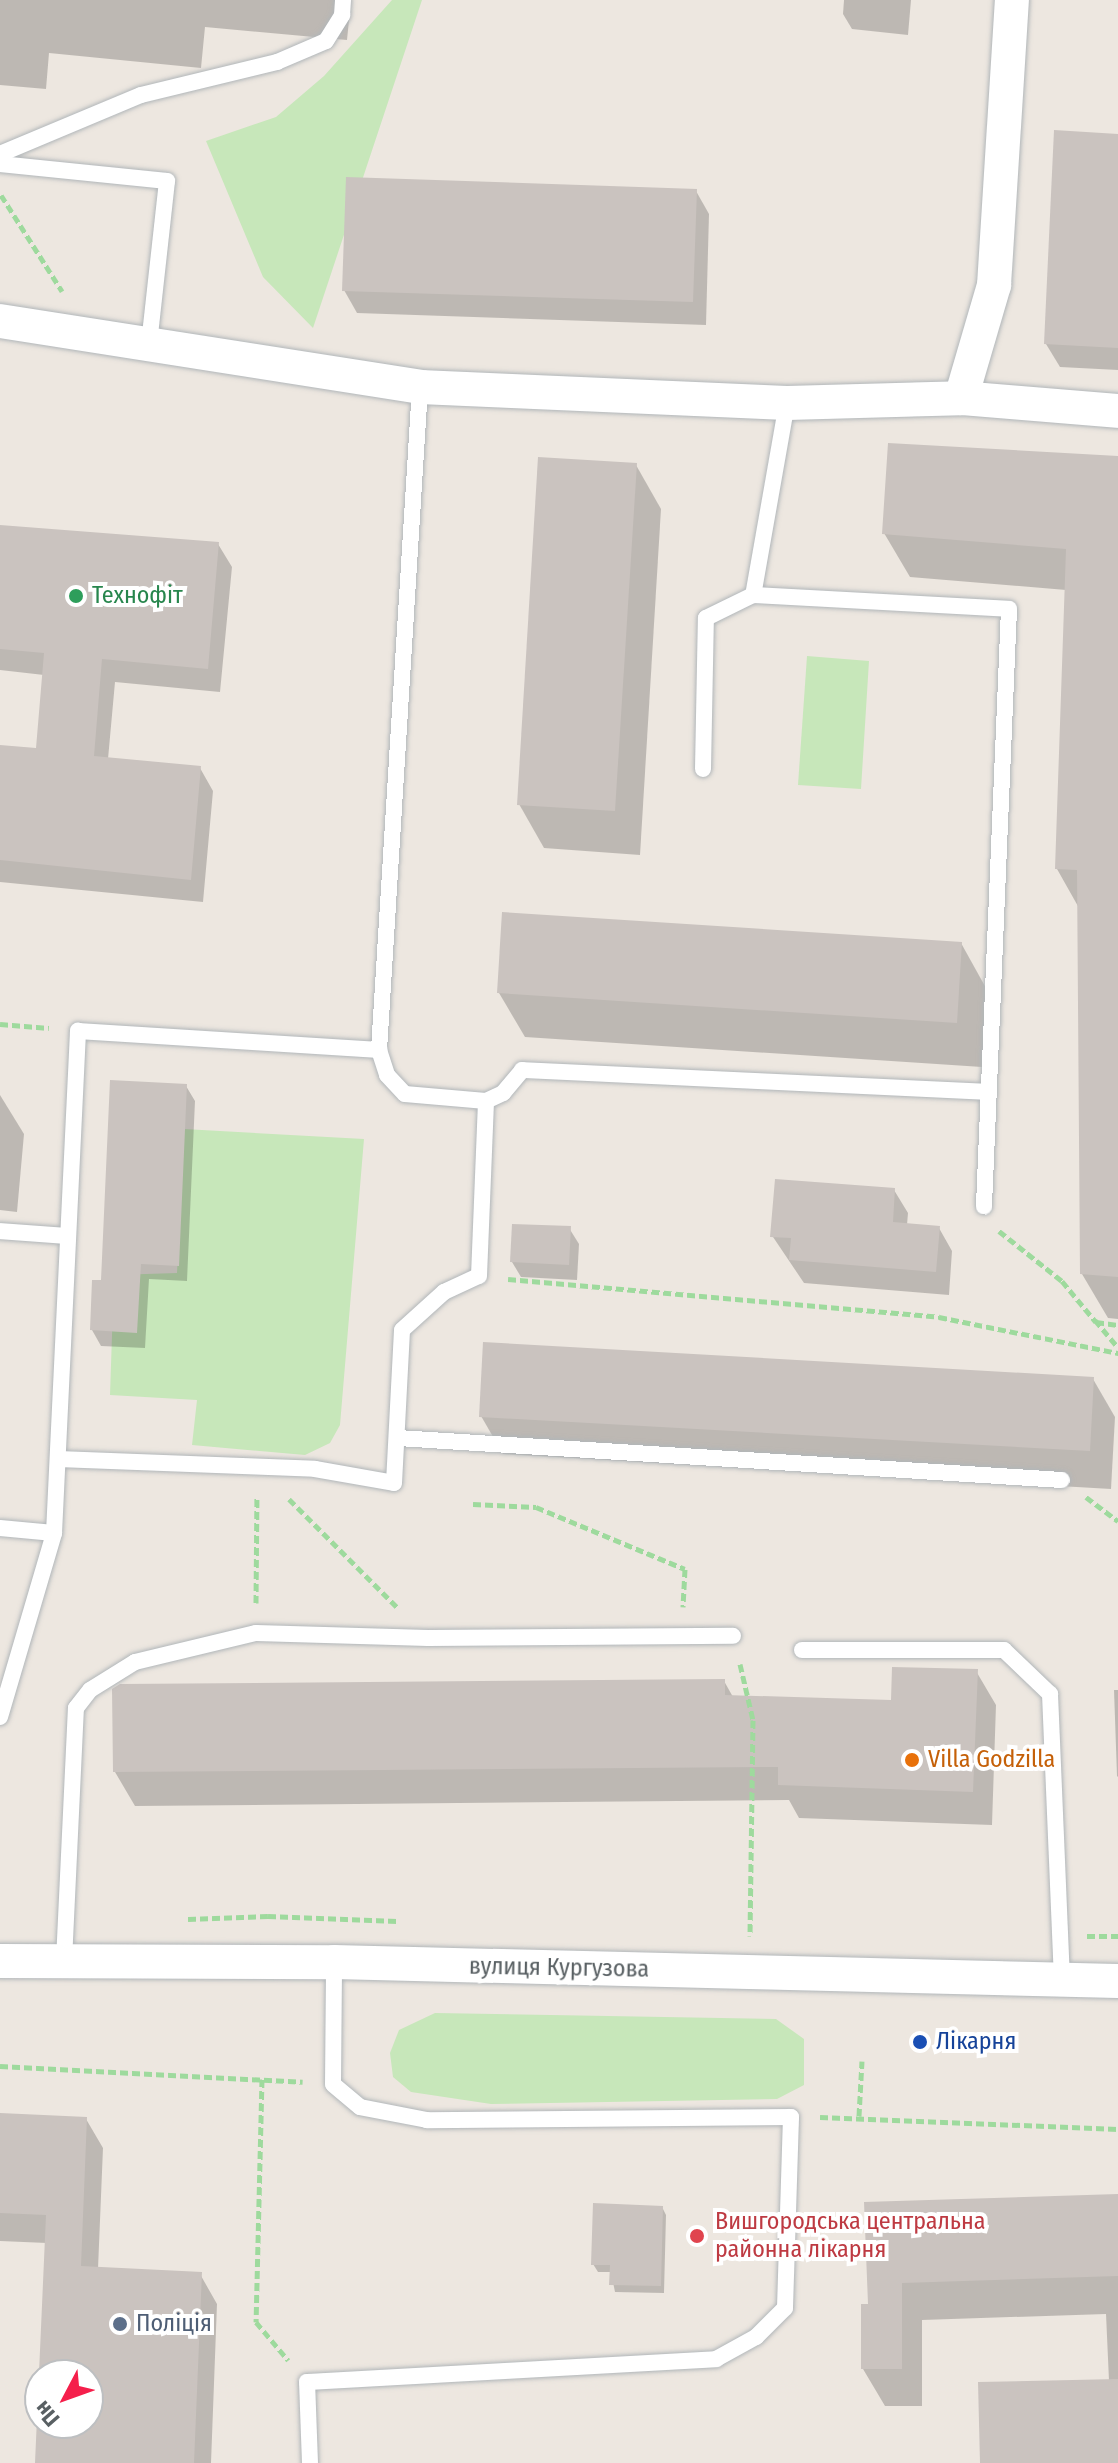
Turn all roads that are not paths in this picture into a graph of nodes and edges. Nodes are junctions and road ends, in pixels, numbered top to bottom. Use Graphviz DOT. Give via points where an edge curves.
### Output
graph roads {
  1 [pos="343,0"];
  2 [pos="1012,0"];
  3 [pos="0,154"];
  4 [pos="0,164"];
  5 [pos="0,321"];
  6 [pos="149,344"];
  7 [pos="420,387"];
  8 [pos="961,398"];
  9 [pos="787,403"];
  10 [pos="1118,411"];
  11 [pos="753,595"];
  12 [pos="703,769"];
  13 [pos="379,1050"];
  14 [pos="987,1092"];
  15 [pos="486,1101"];
  16 [pos="984,1206"];
  17 [pos="0,1231"];
  18 [pos="66,1236"];
  19 [pos="398,1438"];
  20 [pos="58,1459"];
  21 [pos="1062,1480"];
  22 [pos="0,1528"];
  23 [pos="54,1533"];
  24 [pos="733,1636"];
  25 [pos="802,1650"];
  26 [pos="0,1717"];
  27 [pos="0,1961"];
  28 [pos="64,1961"];
  29 [pos="334,1962"];
  30 [pos="1062,1980"];
  31 [pos="1118,1981"];
  32 [pos="310,2463"];
  1 -- 3 [label="lane" via="342,15 326,41 277,62 141,95"];
  2 -- 8 [label="street" via="994,285"];
  4 -- 6 [label="lane" via="167,181"];
  5 -- 6 [label="street"];
  6 -- 7 [label="street"];
  7 -- 9 [label="street"];
  7 -- 13 [label="lane"];
  8 -- 9 [label="street"];
  8 -- 10 [label="street"];
  9 -- 11 [label="lane"];
  11 -- 12 [label="lane" via="706,618"];
  11 -- 14 [label="lane" via="1009,609"];
  13 -- 15 [label="lane" via="387,1075 405,1094"];
  13 -- 18 [label="lane" via="78,1031"];
  14 -- 15 [label="lane" via="522,1070 503,1093"];
  14 -- 16 [label="lane"];
  15 -- 19 [label="lane" via="479,1276 444,1292 402,1330"];
  17 -- 18 [label="lane"];
  18 -- 20 [label="lane"];
  19 -- 20 [label="lane" via="394,1483 315,1469"];
  19 -- 21 [label="lane"];
  20 -- 23 [label="lane"];
  22 -- 23 [label="lane"];
  23 -- 26 [label="lane"];
  24 -- 28 [label="lane" via="256,1633 135,1662 90,1690 76,1708"];
  25 -- 30 [label="lane" via="1004,1650 1050,1694"];
  27 -- 28 [label="street, вулиця Кургузова"];
  28 -- 29 [label="street, вулиця Кургузова"];
  29 -- 30 [label="street, вулиця Кургузова"];
  29 -- 32 [label="lane" via="333,2084 360,2107 427,2120 791,2117 785,2308 756,2337 716,2359 307,2382"];
  30 -- 31 [label="street, вулиця Кургузова"];
}
